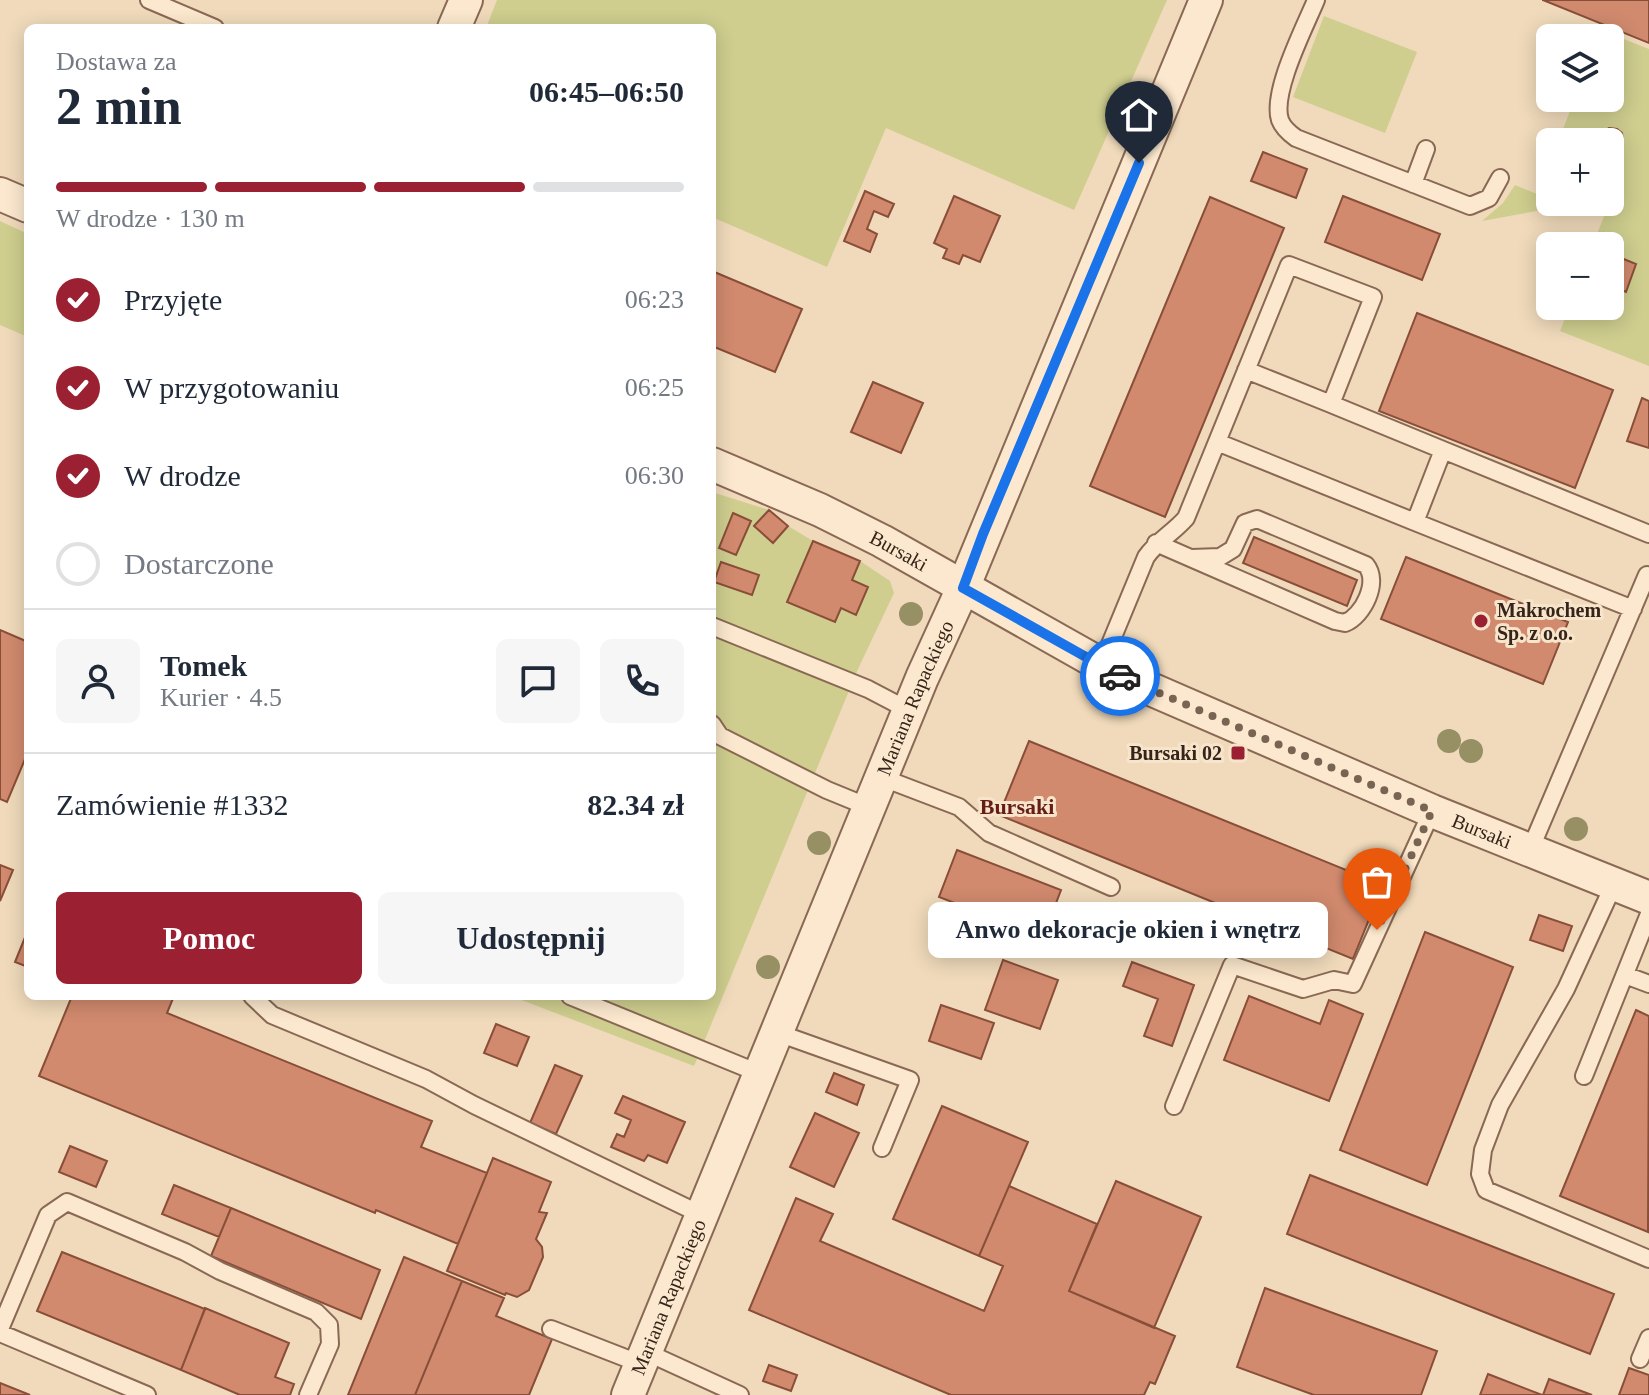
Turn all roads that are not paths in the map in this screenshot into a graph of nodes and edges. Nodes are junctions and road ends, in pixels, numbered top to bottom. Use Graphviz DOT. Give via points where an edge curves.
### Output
graph roads {
  1 [pos="149,0"];
  2 [pos="466,0"];
  3 [pos="1206,0"];
  4 [pos="1316,0"];
  5 [pos="206,24"];
  6 [pos="456,24"];
  7 [pos="1426,149"];
  8 [pos="1500,178"];
  9 [pos="1413,184"];
  10 [pos="0,194"];
  11 [pos="24,204"];
  12 [pos="1246,370"];
  13 [pos="1331,404"];
  14 [pos="1217,442"];
  15 [pos="1443,450"];
  16 [pos="716,466"];
  17 [pos="1415,522"];
  18 [pos="1649,534"];
  19 [pos="1156,543"];
  20 [pos="1192,558"];
  21 [pos="1648,574"];
  22 [pos="963,588"];
  23 [pos="1633,609"];
  24 [pos="716,628"];
  25 [pos="1101,666"];
  26 [pos="910,711"];
  27 [pos="716,730"];
  28 [pos="883,778"];
  29 [pos="871,808"];
  30 [pos="1432,811"];
  31 [pos="1530,850"];
  32 [pos="1614,884"];
  33 [pos="1111,887"];
  34 [pos="1649,898"];
  35 [pos="1649,914"];
  36 [pos="1625,975"];
  37 [pos="1649,984"];
  38 [pos="256,1000"];
  39 [pos="580,1000"];
  40 [pos="778,1033"];
  41 [pos="761,1074"];
  42 [pos="1584,1076"];
  43 [pos="1174,1106"];
  44 [pos="882,1148"];
  45 [pos="702,1215"];
  46 [pos="1649,1259"];
  47 [pos="551,1329"];
  48 [pos="0,1331"];
  49 [pos="1649,1338"];
  50 [pos="644,1358"];
  51 [pos="1640,1359"];
  52 [pos="722,1391"];
  53 [pos="147,1395"];
  54 [pos="308,1395"];
  55 [pos="628,1395"];
  56 [pos="740,1395"];
  1 -- 5 [label="lane"];
  2 -- 6 [label="street"];
  3 -- 22 [label="street, Mariana Rapackiego"];
  4 -- 9 [label="lane" via="1279,97 1281,123 1296,138"];
  7 -- 9 [label="lane"];
  8 -- 9 [label="lane" via="1489,198 1470,206"];
  10 -- 11 [label="street"];
  12 -- 13 [label="lane"];
  12 -- 13 [label="lane" via="1289,265 1373,297"];
  12 -- 14 [label="lane"];
  13 -- 15 [label="lane"];
  14 -- 17 [label="lane"];
  14 -- 19 [label="lane" via="1186,518"];
  15 -- 17 [label="lane"];
  15 -- 18 [label="lane"];
  16 -- 22 [label="street, Bursaki" via="820,510"];
  17 -- 23 [label="lane"];
  19 -- 20 [label="lane"];
  19 -- 25 [label="lane"];
  20 -- 20 [label="lane" via="1345,623 1359,614 1371,587 1366,565 1257,519 1245,523 1226,554"];
  21 -- 23 [label="lane"];
  22 -- 25 [label="street, Bursaki"];
  22 -- 26 [label="street, Mariana Rapackiego"];
  23 -- 31 [label="lane"];
  24 -- 26 [label="lane"];
  25 -- 30 [label="street, Bursaki"];
  26 -- 28 [label="street, Mariana Rapackiego"];
  27 -- 29 [label="lane"];
  28 -- 29 [label="street, Mariana Rapackiego"];
  28 -- 33 [label="lane" via="959,807 989,833"];
  29 -- 40 [label="street, Mariana Rapackiego"];
  30 -- 31 [label="street, Bursaki"];
  30 -- 43 [label="lane" via="1353,984 1334,980 1303,989 1232,965"];
  31 -- 32 [label="street, Bursaki"];
  32 -- 34 [label="street, Bursaki"];
  32 -- 46 [label="lane" via="1566,989 1500,1105 1480,1174 1486,1190"];
  35 -- 36 [label="lane"];
  36 -- 37 [label="lane"];
  36 -- 42 [label="lane"];
  38 -- 45 [label="lane" via="272,1015 426,1079"];
  39 -- 41 [label="lane"];
  40 -- 41 [label="street, Mariana Rapackiego"];
  40 -- 44 [label="lane" via="910,1080"];
  41 -- 45 [label="street, Mariana Rapackiego"];
  45 -- 50 [label="street, Mariana Rapackiego"];
  47 -- 50 [label="lane"];
  48 -- 53 [label="lane"];
  48 -- 54 [label="lane" via="48,1215 67,1202 316,1312 329,1325 330,1344"];
  49 -- 51 [label="lane"];
  50 -- 52 [label="lane"];
  50 -- 55 [label="street, Mariana Rapackiego"];
  52 -- 56 [label="lane"];
}
